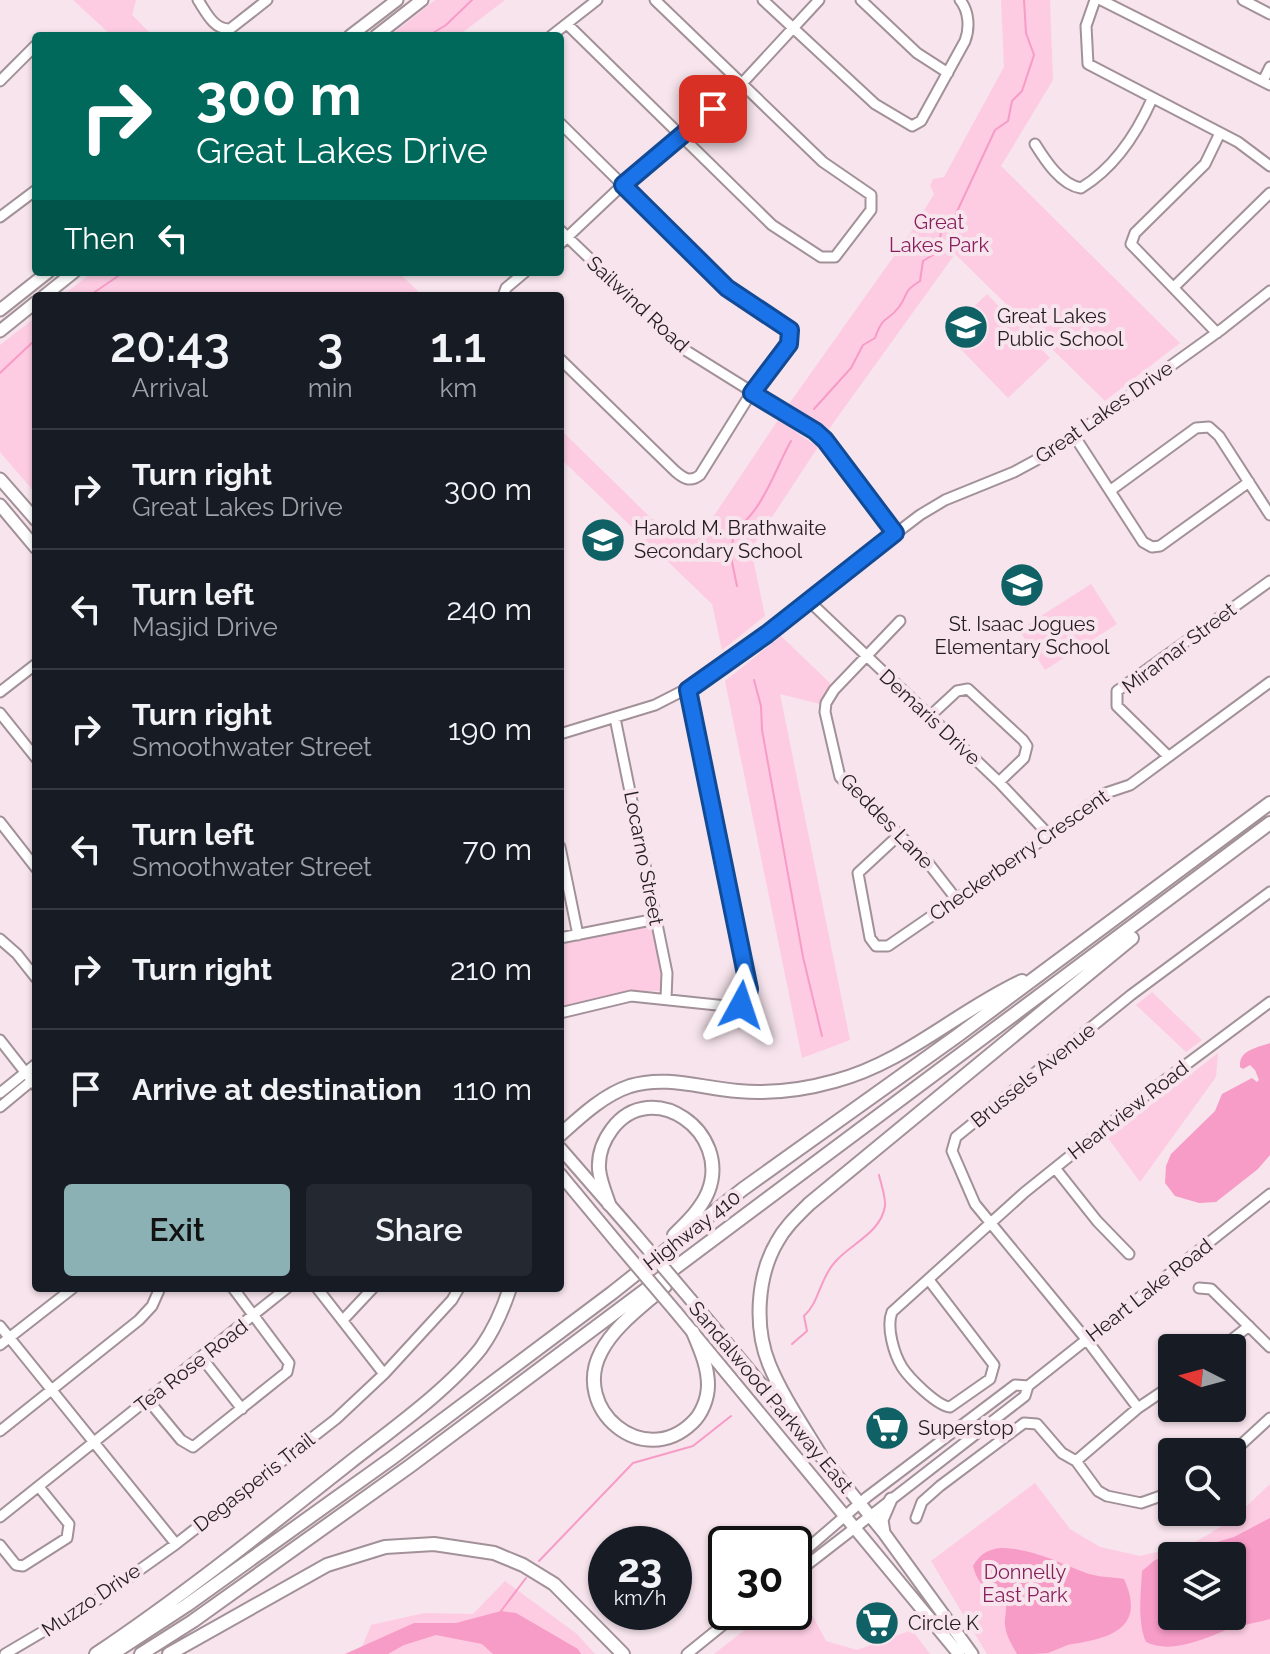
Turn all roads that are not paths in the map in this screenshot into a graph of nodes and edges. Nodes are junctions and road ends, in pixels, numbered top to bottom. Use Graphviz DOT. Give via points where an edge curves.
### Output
graph roads {
  1 [pos="198,0"];
  2 [pos="267,0"];
  3 [pos="397,0"];
  4 [pos="422,0"];
  5 [pos="597,0"];
  6 [pos="655,0"];
  7 [pos="763,0"];
  8 [pos="819,0"];
  9 [pos="861,0"];
  10 [pos="960,0"];
  11 [pos="1095,0"];
  12 [pos="1101,0"];
  13 [pos="1243,0"];
  14 [pos="1270,14"];
  15 [pos="567,24"];
  16 [pos="793,27"];
  17 [pos="355,32"];
  18 [pos="381,32"];
  19 [pos="556,32"];
  20 [pos="32,49"];
  21 [pos="1270,67"];
  22 [pos="948,73"];
  23 [pos="0,81"];
  24 [pos="742,83"];
  25 [pos="1266,83"];
  26 [pos="1152,99"];
  27 [pos="564,127"];
  28 [pos="1220,133"];
  29 [pos="680,135"];
  30 [pos="1035,144"];
  31 [pos="1270,166"];
  32 [pos="623,185"];
  33 [pos="32,193"];
  34 [pos="1270,193"];
  35 [pos="0,217"];
  36 [pos="564,241"];
  37 [pos="43,276"];
  38 [pos="69,276"];
  39 [pos="520,276"];
  40 [pos="1174,287"];
  41 [pos="1270,291"];
  42 [pos="49,292"];
  43 [pos="504,292"];
  44 [pos="32,305"];
  45 [pos="0,310"];
  46 [pos="0,331"];
  47 [pos="1217,333"];
  48 [pos="564,363"];
  49 [pos="752,393"];
  50 [pos="1075,437"];
  51 [pos="0,479"];
  52 [pos="1249,482"];
  53 [pos="1111,490"];
  54 [pos="0,505"];
  55 [pos="32,515"];
  56 [pos="1270,515"];
  57 [pos="895,533"];
  58 [pos="32,543"];
  59 [pos="1270,581"];
  60 [pos="809,601"];
  61 [pos="900,621"];
  62 [pos="867,658"];
  63 [pos="32,667"];
  64 [pos="1270,682"];
  65 [pos="688,690"];
  66 [pos="0,692"];
  67 [pos="0,713"];
  68 [pos="930,716"];
  69 [pos="615,718"];
  70 [pos="564,733"];
  71 [pos="32,751"];
  72 [pos="1168,756"];
  73 [pos="999,782"];
  74 [pos="1270,803"];
  75 [pos="0,822"];
  76 [pos="1270,823"];
  77 [pos="900,834"];
  78 [pos="1049,835"];
  79 [pos="32,863"];
  80 [pos="564,867"];
  81 [pos="1270,892"];
  82 [pos="957,900"];
  83 [pos="1166,904"];
  84 [pos="656,919"];
  85 [pos="578,935"];
  86 [pos="564,937"];
  87 [pos="0,939"];
  88 [pos="1047,969"];
  89 [pos="32,973"];
  90 [pos="666,999"];
  91 [pos="1270,1002"];
  92 [pos="564,1012"];
  93 [pos="0,1040"];
  94 [pos="32,1079"];
  95 [pos="0,1093"];
  96 [pos="0,1107"];
  97 [pos="564,1132"];
  98 [pos="564,1153"];
  99 [pos="1055,1168"];
  100 [pos="564,1179"];
  101 [pos="1270,1194"];
  102 [pos="609,1204"];
  103 [pos="991,1224"];
  104 [pos="1129,1254"];
  105 [pos="687,1260"];
  106 [pos="929,1280"];
  107 [pos="1199,1288"];
  108 [pos="68,1292"];
  109 [pos="158,1292"];
  110 [pos="236,1292"];
  111 [pos="282,1292"];
  112 [pos="320,1292"];
  113 [pos="369,1292"];
  114 [pos="457,1292"];
  115 [pos="508,1292"];
  116 [pos="612,1293"];
  117 [pos="254,1317"];
  118 [pos="343,1320"];
  119 [pos="0,1326"];
  120 [pos="1249,1326"];
  121 [pos="693,1332"];
  122 [pos="1239,1334"];
  123 [pos="9,1338"];
  124 [pos="1086,1339"];
  125 [pos="0,1345"];
  126 [pos="1270,1347"];
  127 [pos="202,1358"];
  128 [pos="384,1374"];
  129 [pos="1028,1386"];
  130 [pos="51,1390"];
  131 [pos="1158,1394"];
  132 [pos="148,1400"];
  133 [pos="1138,1408"];
  134 [pos="242,1409"];
  135 [pos="1270,1418"];
  136 [pos="0,1431"];
  137 [pos="1246,1440"];
  138 [pos="94,1443"];
  139 [pos="821,1456"];
  140 [pos="1076,1461"];
  141 [pos="39,1487"];
  142 [pos="1158,1497"];
  143 [pos="891,1499"];
  144 [pos="859,1503"];
  145 [pos="846,1515"];
  146 [pos="869,1515"];
  147 [pos="0,1517"];
  148 [pos="916,1518"];
  149 [pos="855,1526"];
  150 [pos="884,1533"];
  151 [pos="176,1544"];
  152 [pos="812,1544"];
  153 [pos="0,1545"];
  154 [pos="812,1561"];
  155 [pos="907,1591"];
  156 [pos="928,1592"];
  157 [pos="717,1630"];
  158 [pos="5,1654"];
  159 [pos="96,1654"];
  160 [pos="112,1654"];
  161 [pos="141,1654"];
  162 [pos="169,1654"];
  163 [pos="623,1654"];
  164 [pos="687,1654"];
  165 [pos="959,1654"];
  166 [pos="972,1654"];
  1 -- 2 [label="street" via="224,29"];
  3 -- 17 [label="main road"];
  4 -- 18 [label="main road"];
  5 -- 15 [label="street"];
  6 -- 24 [label="street"];
  7 -- 16 [label="street"];
  8 -- 16 [label="street"];
  9 -- 22 [label="street" via="917,53"];
  10 -- 22 [label="street" via="968,35"];
  11 -- 26 [label="street" via="1086,26 1088,64"];
  12 -- 25 [label="street"];
  13 -- 14 [label="street"];
  15 -- 19 [label="street"];
  15 -- 29 [label="street"];
  16 -- 22 [label="street" via="875,104 909,125 921,121"];
  16 -- 24 [label="street"];
  20 -- 23 [label="street"];
  21 -- 25 [label="street"];
  24 -- 29 [label="street"];
  24 -- 29 [label="street" via="826,165 871,195 871,210 835,257 821,257 779,230"];
  26 -- 28 [label="street"];
  26 -- 30 [label="street" via="1126,146 1081,188 1063,179"];
  27 -- 32 [label="street"];
  28 -- 31 [label="street"];
  28 -- 40 [label="street" via="1205,164 1132,238 1134,251"];
  29 -- 32 [label="street"];
  32 -- 36 [label="street"];
  32 -- 49 [label="street" via="727,288 790,330 789,344"];
  33 -- 35 [label="street"];
  34 -- 40 [label="street"];
  36 -- 49 [label="street, Sailwind Road" via="685,350"];
  37 -- 45 [label="main road"];
  38 -- 42 [label="main road"];
  39 -- 43 [label="street"];
  40 -- 47 [label="street"];
  41 -- 47 [label="street, Great Lakes Drive"];
  44 -- 46 [label="main road"];
  47 -- 50 [label="street, Great Lakes Drive"];
  48 -- 49 [label="street" via="686,479 700,475"];
  49 -- 57 [label="street, Sailwind Road" via="825,440"];
  50 -- 53 [label="street"];
  50 -- 57 [label="street, Great Lakes Drive" via="1014,472 933,506"];
  51 -- 55 [label="main road"];
  52 -- 53 [label="street" via="1215,431 1202,427"];
  52 -- 53 [label="street" via="1152,547 1143,542"];
  52 -- 56 [label="street"];
  54 -- 58 [label="main road"];
  57 -- 60 [label="street, Great Lakes Drive"];
  59 -- 72 [label="street, Miramar Street" via="1117,691 1117,706"];
  60 -- 62 [label="street, Demaris Drive"];
  60 -- 65 [label="street, Great Lakes Drive"];
  61 -- 62 [label="street, Geddes Lane"];
  62 -- 68 [label="street, Demaris Drive"];
  62 -- 77 [label="street, Geddes Lane" via="829,696 825,712 840,777"];
  63 -- 66 [label="street"];
  64 -- 72 [label="street, Checkerberry Crescent"];
  65 -- 69 [label="street, Great Lakes Drive"];
  65 -- 90 [label="street" via="749,992 736,1007"];
  67 -- 71 [label="street"];
  68 -- 73 [label="street, Demaris Drive"];
  68 -- 73 [label="street" via="957,691 968,689 1023,740 1026,754"];
  69 -- 70 [label="street, Great Lakes Drive"];
  69 -- 84 [label="street, Locarno Street"];
  72 -- 78 [label="street, Checkerberry Crescent" via="1130,785 1103,794"];
  73 -- 78 [label="street, Demaris Drive"];
  74 -- 88 [label="highway, Highway 410"];
  75 -- 79 [label="street"];
  76 -- 83 [label="highway, Highway 410"];
  77 -- 82 [label="street, Geddes Lane"];
  77 -- 82 [label="street, Checkerberry Crescent" via="858,873 873,943 888,946"];
  78 -- 82 [label="street, Checkerberry Crescent"];
  80 -- 85 [label="street"];
  81 -- 103 [label="street, Brussels Avenue" via="1131,995 956,1137 952,1151 970,1196"];
  83 -- 105 [label="highway, Highway 410"];
  83 -- 139 [label="highway" via="809,1204 781,1234 763,1281 763,1346 776,1380"];
  84 -- 85 [label="street"];
  84 -- 90 [label="street, Locarno Street" via="667,973"];
  85 -- 86 [label="street"];
  87 -- 89 [label="street"];
  88 -- 97 [label="highway" via="893,1058 836,1081 770,1092 650,1082 610,1096"];
  88 -- 116 [label="highway, Highway 410" via="743,1189"];
  90 -- 92 [label="street" via="631,996"];
  91 -- 99 [label="street, Heartview Road"];
  93 -- 94 [label="street"];
  94 -- 95 [label="street"];
  94 -- 96 [label="street"];
  98 -- 102 [label="main road, Sandalwood Parkway East"];
  99 -- 103 [label="street, Heartview Road"];
  99 -- 104 [label="street"];
  100 -- 121 [label="main road, Sandalwood Parkway East, bridge"];
  101 -- 124 [label="street, Heart Lake Road"];
  102 -- 116 [label="highway" via="599,1158 606,1137 623,1118 643,1110 670,1110 702,1134 713,1165 702,1203"];
  102 -- 139 [label="main road, Sandalwood Parkway East, bridge"];
  103 -- 106 [label="street, Heartview Road"];
  103 -- 124 [label="street, Brussels Avenue"];
  105 -- 121 [label="highway" via="679,1274 621,1325 599,1355 595,1389 603,1412 617,1428 636,1438 658,1440 695,1420 708,1384"];
  105 -- 161 [label="highway, Highway 410" via="410,1466"];
  106 -- 106 [label="street, Heartview Road" via="892,1312 890,1328 902,1367 936,1402 950,1407 990,1379 994,1365"];
  107 -- 120 [label="street" via="1211,1289"];
  108 -- 123 [label="street"];
  109 -- 130 [label="street" via="139,1320"];
  110 -- 117 [label="street"];
  111 -- 117 [label="street, Tea Rose Road"];
  112 -- 118 [label="street"];
  113 -- 118 [label="street"];
  114 -- 128 [label="street, Degasperis Trail"];
  115 -- 159 [label="highway" via="497,1321 463,1368 242,1548"];
  116 -- 160 [label="highway, Highway 410" via="392,1458"];
  117 -- 127 [label="street, Tea Rose Road"];
  117 -- 134 [label="street" via="290,1368"];
  118 -- 128 [label="street"];
  119 -- 123 [label="street, Degasperis Trail"];
  120 -- 122 [label="street"];
  120 -- 126 [label="street"];
  121 -- 145 [label="main road, Sandalwood Parkway East"];
  123 -- 125 [label="street"];
  123 -- 130 [label="street, Degasperis Trail"];
  124 -- 129 [label="street, Heart Lake Road"];
  124 -- 133 [label="street, Brussels Avenue"];
  127 -- 132 [label="street, Tea Rose Road"];
  127 -- 134 [label="street"];
  128 -- 151 [label="street, Degasperis Trail" via="336,1419"];
  129 -- 143 [label="street, Heart Lake Road" via="1025,1396"];
  129 -- 144 [label="street, Heart Lake Road" via="1015,1385"];
  130 -- 136 [label="street"];
  130 -- 138 [label="street, Degasperis Trail"];
  131 -- 133 [label="street"];
  132 -- 134 [label="street" via="193,1447"];
  132 -- 138 [label="street, Tea Rose Road"];
  133 -- 140 [label="street"];
  135 -- 137 [label="street"];
  138 -- 141 [label="street, Tea Rose Road"];
  138 -- 151 [label="street, Degasperis Trail"];
  139 -- 144 [label="main road, Sandalwood Parkway East"];
  140 -- 142 [label="street" via="1107,1496 1141,1503"];
  140 -- 148 [label="street" via="1037,1424 1024,1423 940,1486 922,1502"];
  141 -- 147 [label="street, Tea Rose Road"];
  141 -- 153 [label="street" via="69,1524 67,1538 23,1566"];
  143 -- 146 [label="street, Heart Lake Road"];
  143 -- 150 [label="main road" via="882,1520"];
  144 -- 145 [label="street, Heart Lake Road"];
  144 -- 146 [label="main road, Sandalwood Parkway East"];
  145 -- 149 [label="main road, Sandalwood Parkway East"];
  145 -- 152 [label="street, Heart Lake Road"];
  146 -- 149 [label="street, Heart Lake Road"];
  146 -- 150 [label="main road, Sandalwood Parkway East"];
  149 -- 154 [label="street, Heart Lake Road"];
  149 -- 155 [label="main road, Sandalwood Parkway East"];
  150 -- 156 [label="main road, Sandalwood Parkway East"];
  151 -- 158 [label="street, Muzzo Drive" via="72,1616"];
  155 -- 156 [label="main road"];
  155 -- 165 [label="main road, Sandalwood Parkway East"];
  156 -- 166 [label="main road, Sandalwood Parkway East"];
  157 -- 164 [label="street"];
  162 -- 163 [label="highway" via="327,1565 385,1547 434,1544 494,1553 523,1565 554,1584"];
}
